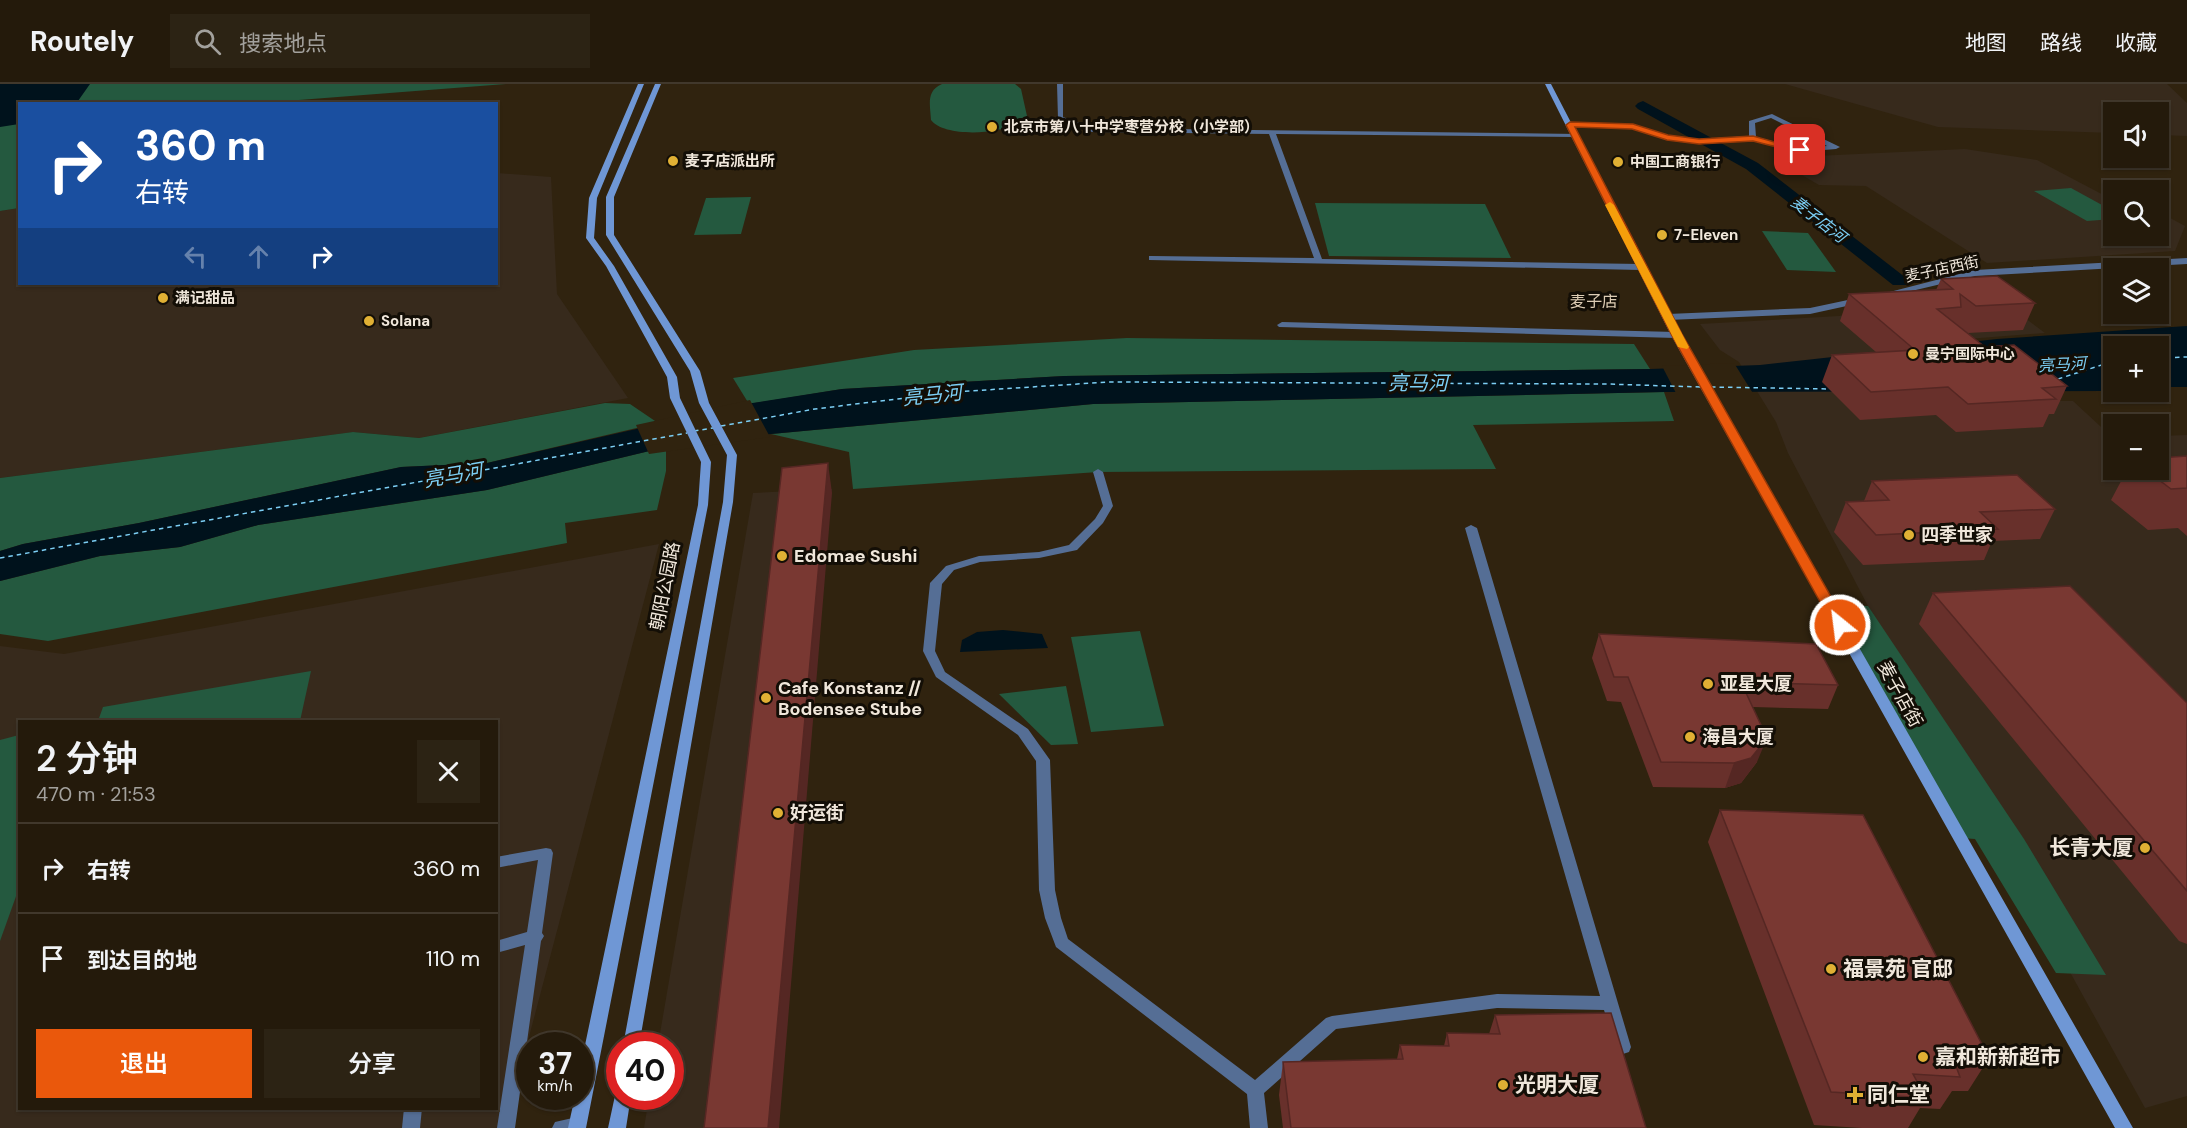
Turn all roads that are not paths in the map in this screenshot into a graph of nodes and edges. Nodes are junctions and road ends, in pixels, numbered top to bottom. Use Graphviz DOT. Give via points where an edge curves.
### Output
graph roads {
  1 [pos="641,84"];
  2 [pos="658,84"];
  3 [pos="1060,84"];
  4 [pos="1548,84"];
  5 [pos="1570,125"];
  6 [pos="1272,132"];
  7 [pos="1575,135"];
  8 [pos="1753,138"];
  9 [pos="1152,258"];
  10 [pos="1319,261"];
  11 [pos="2187,261"];
  12 [pos="1641,267"];
  13 [pos="1668,317"];
  14 [pos="1282,325"];
  15 [pos="1676,334"];
  16 [pos="1098,472"];
  17 [pos="1471,528"];
  18 [pos="498,863"];
  19 [pos="536,936"];
  20 [pos="498,946"];
  21 [pos="1610,1003"];
  22 [pos="633,1032"];
  23 [pos="1623,1047"];
  24 [pos="1255,1090"];
  25 [pos="413,1110"];
  26 [pos="620,1110"];
  27 [pos="572,1127"];
  28 [pos="411,1128"];
  29 [pos="506,1128"];
  30 [pos="617,1128"];
  31 [pos="1259,1128"];
  32 [pos="2124,1128"];
  1 -- 27 [label="main road, 朝阳公园路" via="597,187 590,238 672,377 675,398 706,462 703,505"];
  2 -- 22 [label="main road" via="610,196 610,235 695,371 704,402 732,455 728,502"];
  3 -- 6 [label="street" via="1060,118 1092,130"];
  4 -- 5 [label="main road, 麦子店街"];
  5 -- 7 [label="main road, 麦子店街"];
  5 -- 8 [label="street" via="1633,126 1667,138 1699,141"];
  6 -- 7 [label="street"];
  6 -- 10 [label="street"];
  7 -- 12 [label="main road, 麦子店街"];
  8 -- 8 [label="street" via="1800,150 1836,147 1772,116 1751,122"];
  9 -- 10 [label="street"];
  10 -- 12 [label="street"];
  11 -- 13 [label="street, 麦子店西街" via="1975,273 1810,311"];
  12 -- 13 [label="main road, 麦子店街"];
  13 -- 15 [label="main road, 麦子店街"];
  14 -- 15 [label="street"];
  15 -- 32 [label="main road, 麦子店街"];
  16 -- 24 [label="street" via="1108,506 1100,521 1073,548 1039,555 979,559 950,568 943,575 936,583 929,651 940,674 1023,732 1043,760 1047,890 1062,943"];
  17 -- 21 [label="street"];
  18 -- 19 [label="street" via="546,854"];
  19 -- 20 [label="street"];
  19 -- 29 [label="street"];
  21 -- 23 [label="street"];
  21 -- 24 [label="street" via="1497,1001 1332,1023"];
  24 -- 31 [label="street"];
  25 -- 28 [label="street"];
  26 -- 30 [label="main road"];
}
